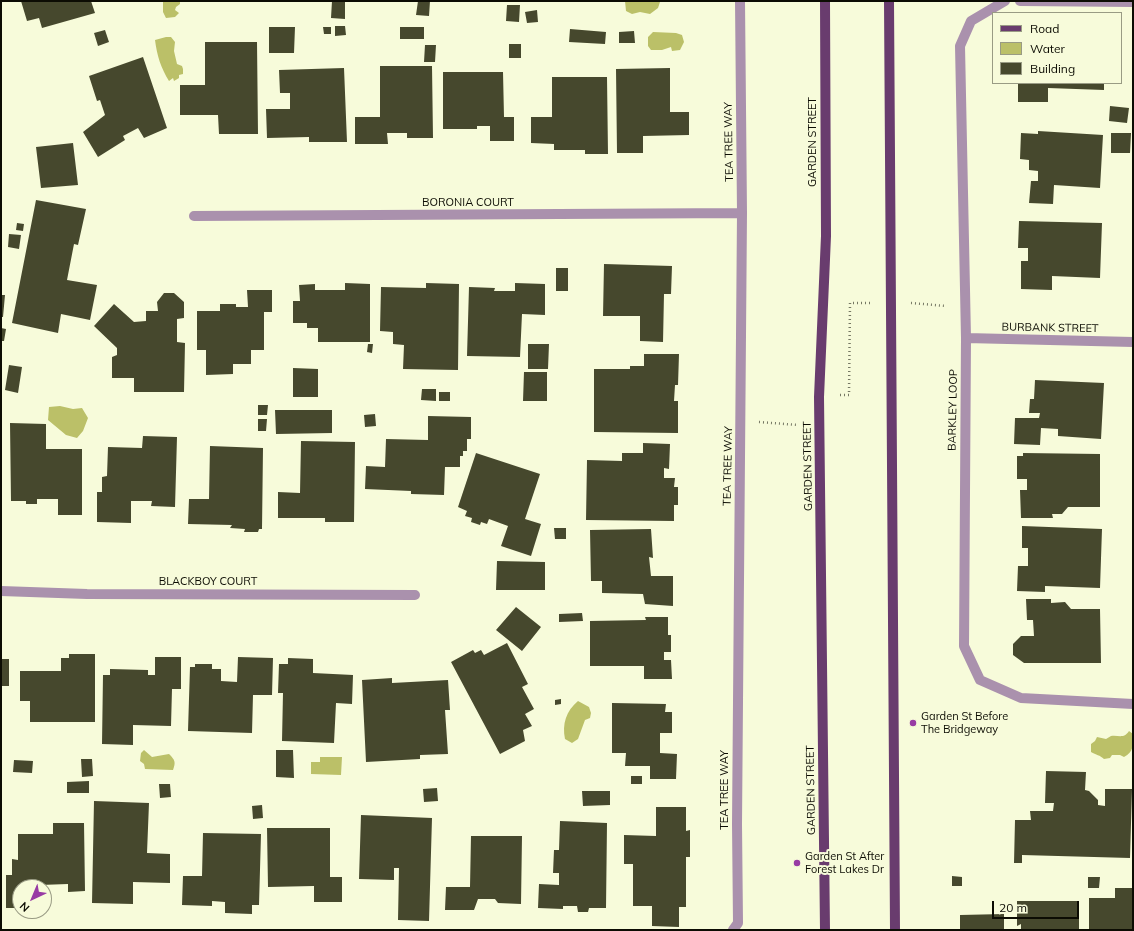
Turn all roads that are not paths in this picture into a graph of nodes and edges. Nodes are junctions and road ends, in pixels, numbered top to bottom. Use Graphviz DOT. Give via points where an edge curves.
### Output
graph roads {
  1 [pos="740,1"];
  2 [pos="825,1"];
  3 [pos="889,1"];
  4 [pos="1005,1"];
  5 [pos="1020,1"];
  6 [pos="1133,2"];
  7 [pos="742,213"];
  8 [pos="194,216"];
  9 [pos="966,338"];
  10 [pos="1133,342"];
  11 [pos="1,591"];
  12 [pos="415,595"];
  13 [pos="1133,704"];
  14 [pos="733,930"];
  15 [pos="825,930"];
  16 [pos="895,930"];
  1 -- 7 [label="street, TEA TREE WAY"];
  2 -- 15 [label="main road, GARDEN STREET" via="826,236 819,397"];
  3 -- 16 [label="main road"];
  4 -- 9 [label="street, BARKLEY LOOP" via="971,21 960,46"];
  5 -- 6 [label="street"];
  7 -- 8 [label="street, BORONIA COURT"];
  7 -- 14 [label="street, TEA TREE WAY" via="738,923"];
  9 -- 10 [label="street, BURBANK STREET"];
  9 -- 13 [label="street, BARKLEY LOOP" via="964,646 980,680 1021,698"];
  11 -- 12 [label="street, BLACKBOY COURT" via="87,594"];
}
